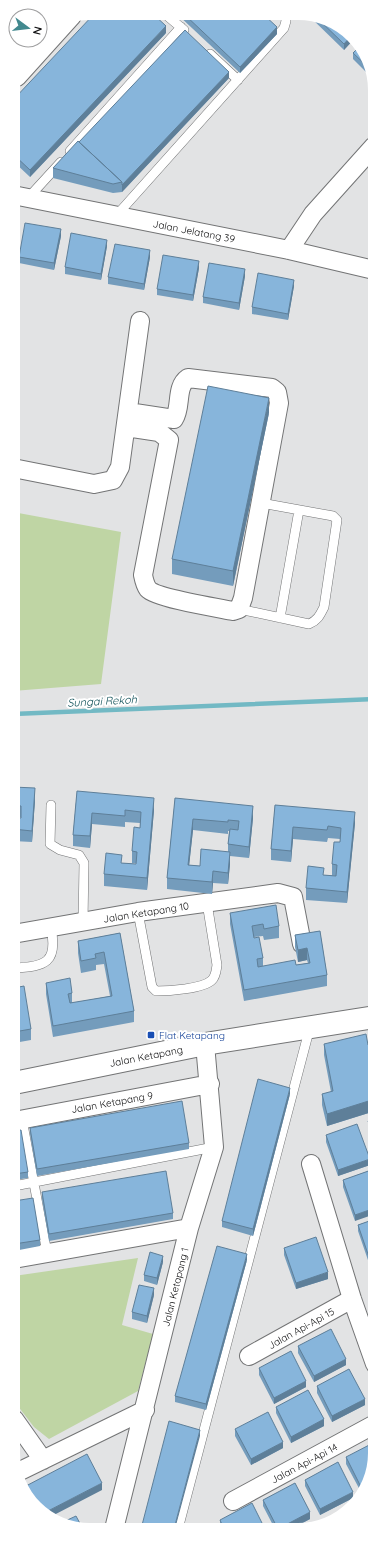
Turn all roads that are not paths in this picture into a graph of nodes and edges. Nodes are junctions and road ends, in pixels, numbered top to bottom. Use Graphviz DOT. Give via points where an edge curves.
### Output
graph roads {
  1 [pos="172,20"];
  2 [pos="285,20"];
  3 [pos="63,25"];
  4 [pos="181,27"];
  5 [pos="192,38"];
  6 [pos="204,48"];
  7 [pos="22,71"];
  8 [pos="238,80"];
  9 [pos="368,153"];
  10 [pos="21,197"];
  11 [pos="116,216"];
  12 [pos="289,250"];
  13 [pos="368,269"];
  14 [pos="140,321"];
  15 [pos="127,419"];
  16 [pos="20,469"];
  17 [pos="261,502"];
  18 [pos="299,510"];
  19 [pos="239,609"];
  20 [pos="280,618"];
  21 [pos="51,805"];
  22 [pos="207,903"];
  23 [pos="138,912"];
  24 [pos="84,922"];
  25 [pos="51,928"];
  26 [pos="20,933"];
  27 [pos="302,944"];
  28 [pos="20,967"];
  29 [pos="368,1018"];
  30 [pos="310,1027"];
  31 [pos="205,1044"];
  32 [pos="20,1082"];
  33 [pos="210,1084"];
  34 [pos="20,1120"];
  35 [pos="20,1128"];
  36 [pos="214,1147"];
  37 [pos="311,1164"];
  38 [pos="34,1182"];
  39 [pos="20,1185"];
  40 [pos="189,1228"];
  41 [pos="47,1253"];
  42 [pos="20,1258"];
  43 [pos="352,1299"];
  44 [pos="368,1344"];
  45 [pos="249,1356"];
  46 [pos="145,1410"];
  47 [pos="20,1428"];
  48 [pos="368,1428"];
  49 [pos="42,1460"];
  50 [pos="22,1470"];
  51 [pos="233,1501"];
  52 [pos="116,1523"];
  53 [pos="180,1523"];
  1 -- 4 [label="lane"];
  2 -- 8 [label="lane" via="284,28"];
  3 -- 7 [label="street"];
  4 -- 5 [label="lane"];
  4 -- 10 [label="lane"];
  6 -- 8 [label="lane"];
  8 -- 11 [label="lane"];
  9 -- 12 [label="street" via="313,214"];
  10 -- 11 [label="street, Jalan Jelatang 39"];
  11 -- 12 [label="street, Jalan Jelatang 39"];
  12 -- 13 [label="street, Jalan Jelatang 39"];
  14 -- 15 [label="street"];
  15 -- 16 [label="street" via="120,467 113,480 94,484"];
  15 -- 17 [label="street" via="174,419 178,414 182,385 188,378 272,388 277,392 279,403"];
  15 -- 19 [label="street" via="166,435 169,440 143,575 148,590 233,611"];
  17 -- 18 [label="lane"];
  17 -- 19 [label="street"];
  18 -- 20 [label="lane"];
  18 -- 20 [label="lane" via="332,516 337,520 324,607 316,621 310,624"];
  19 -- 20 [label="lane"];
  21 -- 24 [label="lane" via="50,844 60,850 79,855 84,863"];
  22 -- 23 [label="street, Jalan Ketapang 10"];
  22 -- 23 [label="lane" via="217,966 216,976 203,986 163,991 156,991 152,987"];
  22 -- 27 [label="street, Jalan Ketapang 10" via="278,893 293,897"];
  23 -- 24 [label="street, Jalan Ketapang 10"];
  24 -- 25 [label="street, Jalan Ketapang 10"];
  25 -- 26 [label="street, Jalan Ketapang 10"];
  25 -- 28 [label="lane" via="54,944 50,958 44,964"];
  29 -- 30 [label="street, Jalan Ketapang"];
  30 -- 31 [label="street, Jalan Ketapang"];
  30 -- 53 [label="lane"];
  31 -- 32 [label="street, Jalan Ketapang"];
  31 -- 33 [label="street, Jalan Ketapang 1"];
  33 -- 34 [label="street, Jalan Ketapang 9"];
  33 -- 36 [label="street, Jalan Ketapang 1"];
  35 -- 38 [label="lane"];
  36 -- 38 [label="lane"];
  36 -- 40 [label="street, Jalan Ketapang 1"];
  37 -- 43 [label="street"];
  38 -- 39 [label="lane"];
  38 -- 41 [label="lane"];
  40 -- 41 [label="street"];
  40 -- 46 [label="street, Jalan Ketapang 1"];
  41 -- 42 [label="street"];
  43 -- 44 [label="street"];
  43 -- 45 [label="street, Jalan Api-Api 15"];
  46 -- 49 [label="street"];
  46 -- 52 [label="street, Jalan Ketapang 1"];
  47 -- 49 [label="street"];
  48 -- 51 [label="street, Jalan Api-Api 14"];
  49 -- 50 [label="street"];
}
